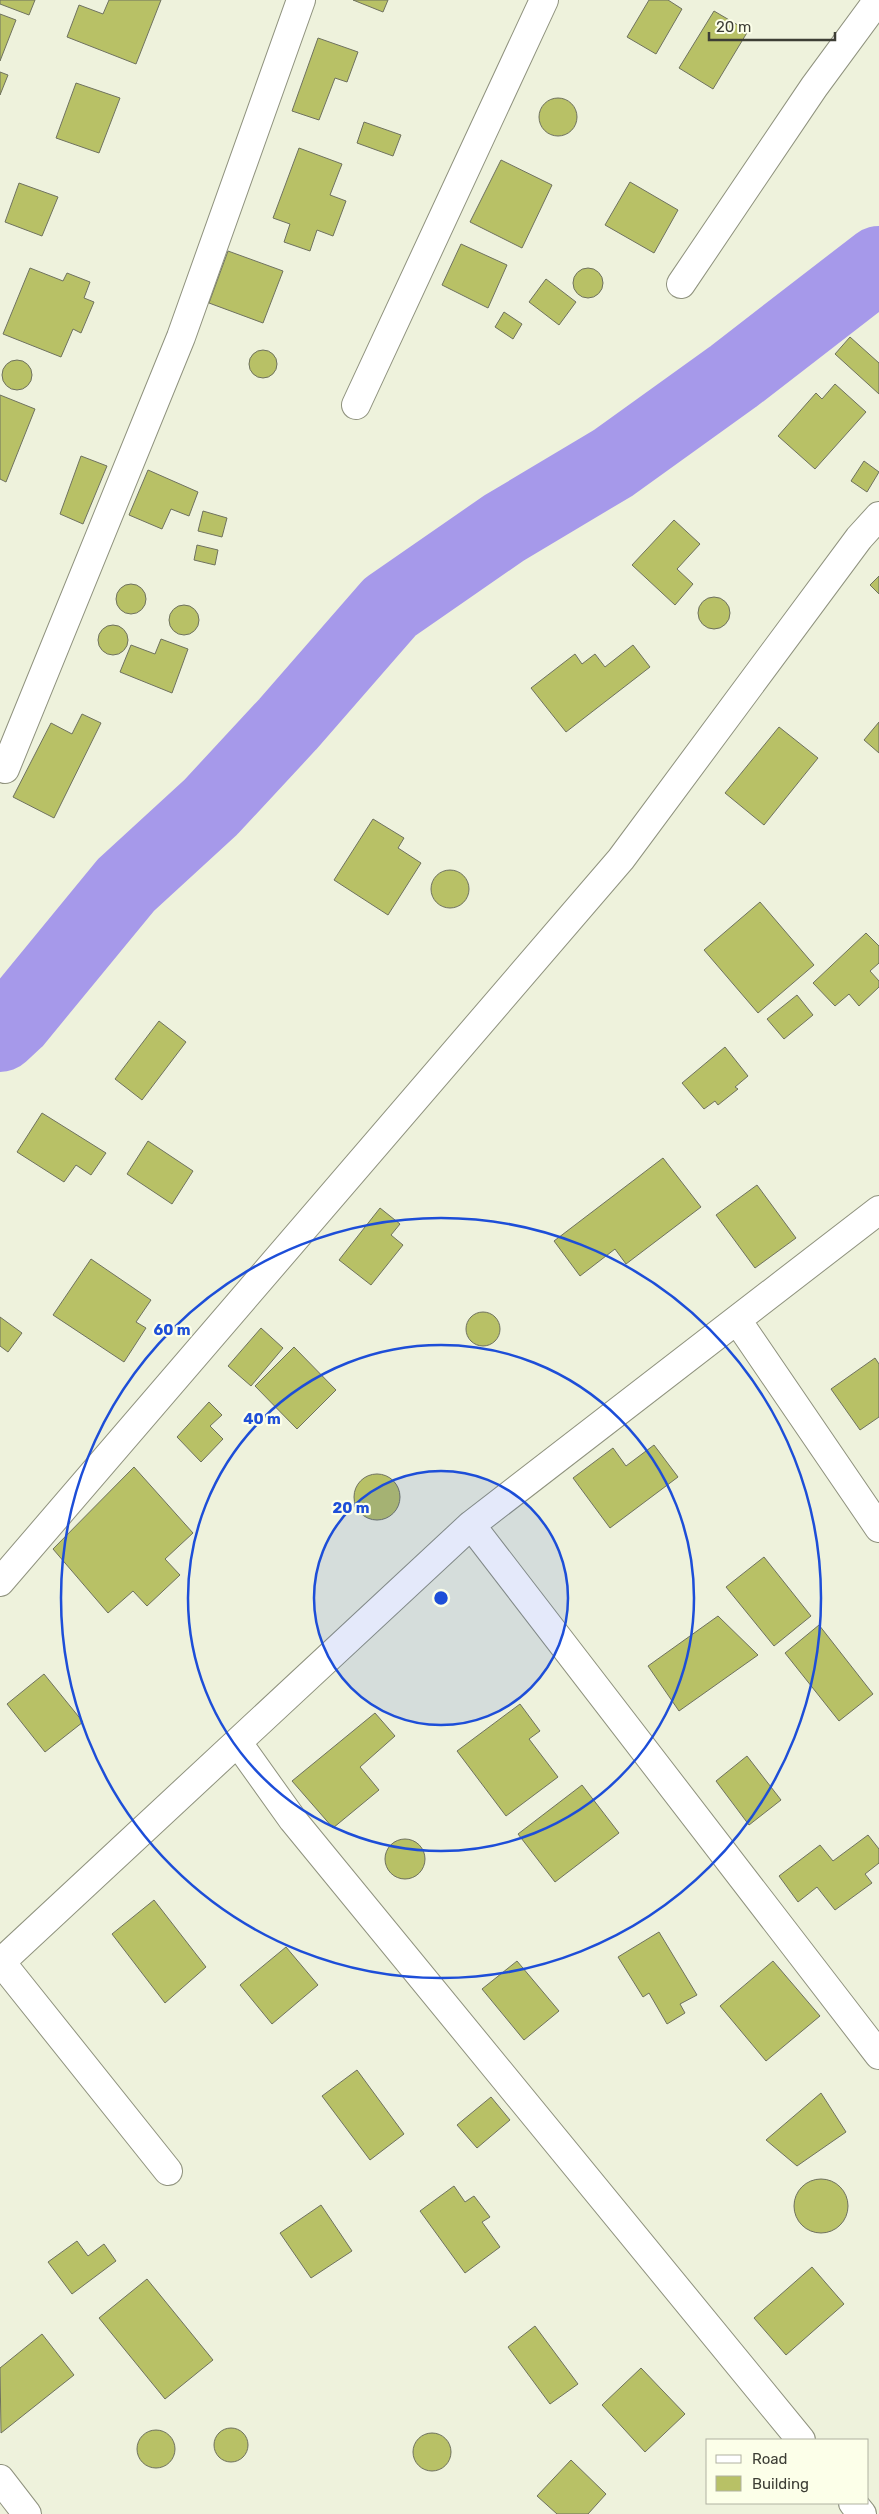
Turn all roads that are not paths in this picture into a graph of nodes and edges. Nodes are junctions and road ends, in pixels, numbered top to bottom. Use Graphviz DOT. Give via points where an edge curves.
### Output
graph roads {
  1 [pos="301,0"];
  2 [pos="544,0"];
  3 [pos="878,0"];
  4 [pos="682,284"];
  5 [pos="356,405"];
  6 [pos="879,516"];
  7 [pos="5,768"];
  8 [pos="879,1210"];
  9 [pos="737,1320"];
  10 [pos="471,1525"];
  11 [pos="879,1528"];
  12 [pos="0,1582"];
  13 [pos="238,1743"];
  14 [pos="0,1962"];
  15 [pos="879,2054"];
  16 [pos="168,2171"];
  17 [pos="800,2439"];
  18 [pos="0,2479"];
  19 [pos="853,2504"];
  20 [pos="27,2514"];
  21 [pos="862,2514"];
  1 -- 7 [label="street" via="181,337"];
  2 -- 5 [label="street"];
  3 -- 4 [label="street" via="814,87"];
  6 -- 12 [label="street" via="859,538 621,859"];
  8 -- 9 [label="street"];
  9 -- 10 [label="street"];
  9 -- 11 [label="street"];
  10 -- 13 [label="street"];
  10 -- 15 [label="street"];
  13 -- 14 [label="street"];
  13 -- 17 [label="street" via="293,1820"];
  14 -- 16 [label="street"];
  18 -- 20 [label="street"];
  19 -- 21 [label="street"];
}
